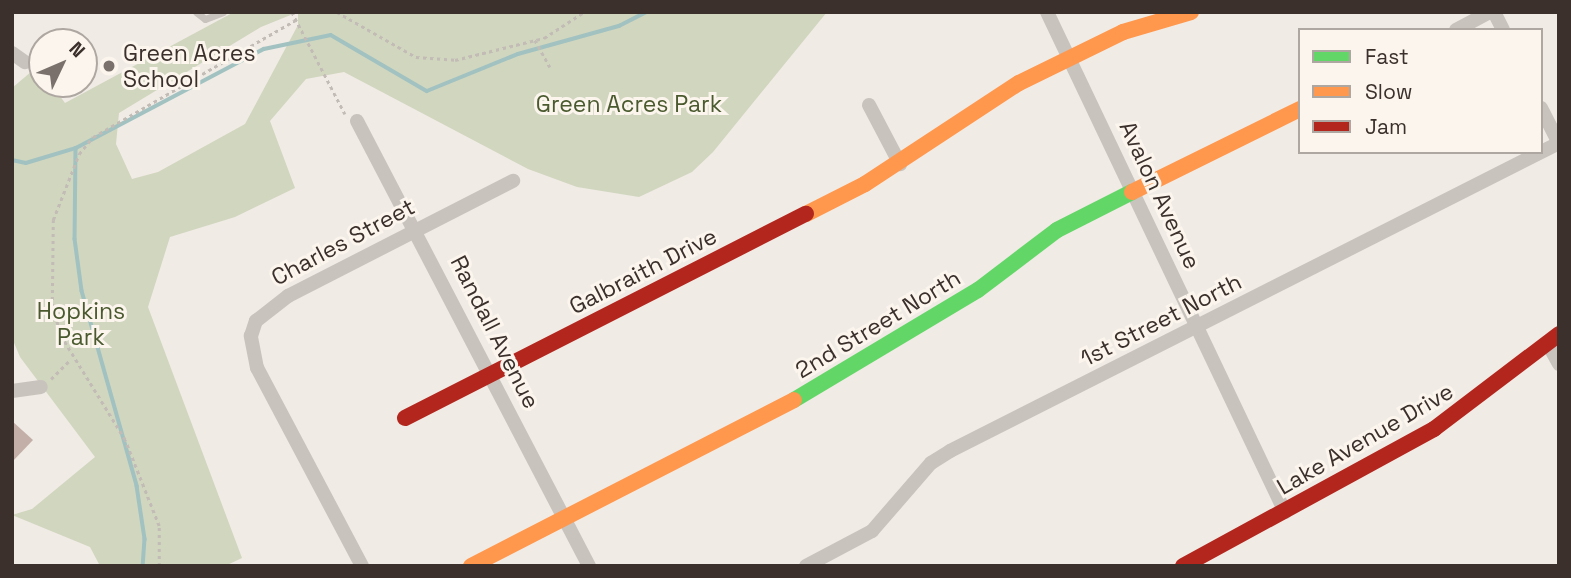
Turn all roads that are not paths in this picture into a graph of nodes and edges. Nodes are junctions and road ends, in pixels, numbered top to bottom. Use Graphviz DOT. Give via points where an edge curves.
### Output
graph roads {
  1 [pos="196,12"];
  2 [pos="223,12"];
  3 [pos="1047,12"];
  4 [pos="1191,12"];
  5 [pos="1492,12"];
  6 [pos="1460,28"];
  7 [pos="1502,28"];
  8 [pos="12,53"];
  9 [pos="1069,59"];
  10 [pos="25,62"];
  11 [pos="869,105"];
  12 [pos="1298,110"];
  13 [pos="1543,111"];
  14 [pos="357,121"];
  15 [pos="1559,143"];
  16 [pos="1543,151"];
  17 [pos="1537,154"];
  18 [pos="900,163"];
  19 [pos="513,181"];
  20 [pos="1134,192"];
  21 [pos="417,229"];
  22 [pos="1196,327"];
  23 [pos="1554,339"];
  24 [pos="1559,364"];
  25 [pos="491,373"];
  26 [pos="41,387"];
  27 [pos="12,391"];
  28 [pos="405,418"];
  29 [pos="1285,512"];
  30 [pos="564,517"];
  31 [pos="362,566"];
  32 [pos="471,566"];
  33 [pos="589,566"];
  34 [pos="806,566"];
  35 [pos="1183,566"];
  1 -- 2 [label="lane" via="205,19"];
  3 -- 9 [label="street, Avalon Avenue"];
  4 -- 9 [label="street, Galbraith Drive" via="1123,32"];
  5 -- 6 [label="street"];
  5 -- 7 [label="street"];
  8 -- 10 [label="street"];
  9 -- 18 [label="street, Galbraith Drive" via="970,111"];
  9 -- 20 [label="street, Avalon Avenue"];
  11 -- 18 [label="street"];
  12 -- 20 [label="street, 2nd Street North"];
  13 -- 15 [label="street"];
  14 -- 21 [label="street, Randall Avenue"];
  15 -- 16 [label="street, 1st Street North"];
  17 -- 22 [label="street, 1st Street North"];
  18 -- 25 [label="street, Galbraith Drive"];
  19 -- 21 [label="street, Charles Street"];
  20 -- 22 [label="street, Avalon Avenue"];
  20 -- 30 [label="street, 2nd Street North" via="1057,230 978,290 851,362 811,391"];
  21 -- 25 [label="street, Randall Avenue"];
  21 -- 31 [label="street, Charles Street" via="266,309 251,336 257,368"];
  22 -- 29 [label="street, Avalon Avenue"];
  22 -- 34 [label="street, 1st Street North" via="950,451 931,463 872,531"];
  23 -- 24 [label="street"];
  23 -- 29 [label="street, Lake Avenue Drive" via="1434,429"];
  25 -- 28 [label="street, Galbraith Drive"];
  25 -- 30 [label="street, Randall Avenue"];
  26 -- 27 [label="street"];
  29 -- 35 [label="street, Lake Avenue Drive"];
  30 -- 32 [label="street, 2nd Street North"];
  30 -- 33 [label="street, Randall Avenue"];
}
